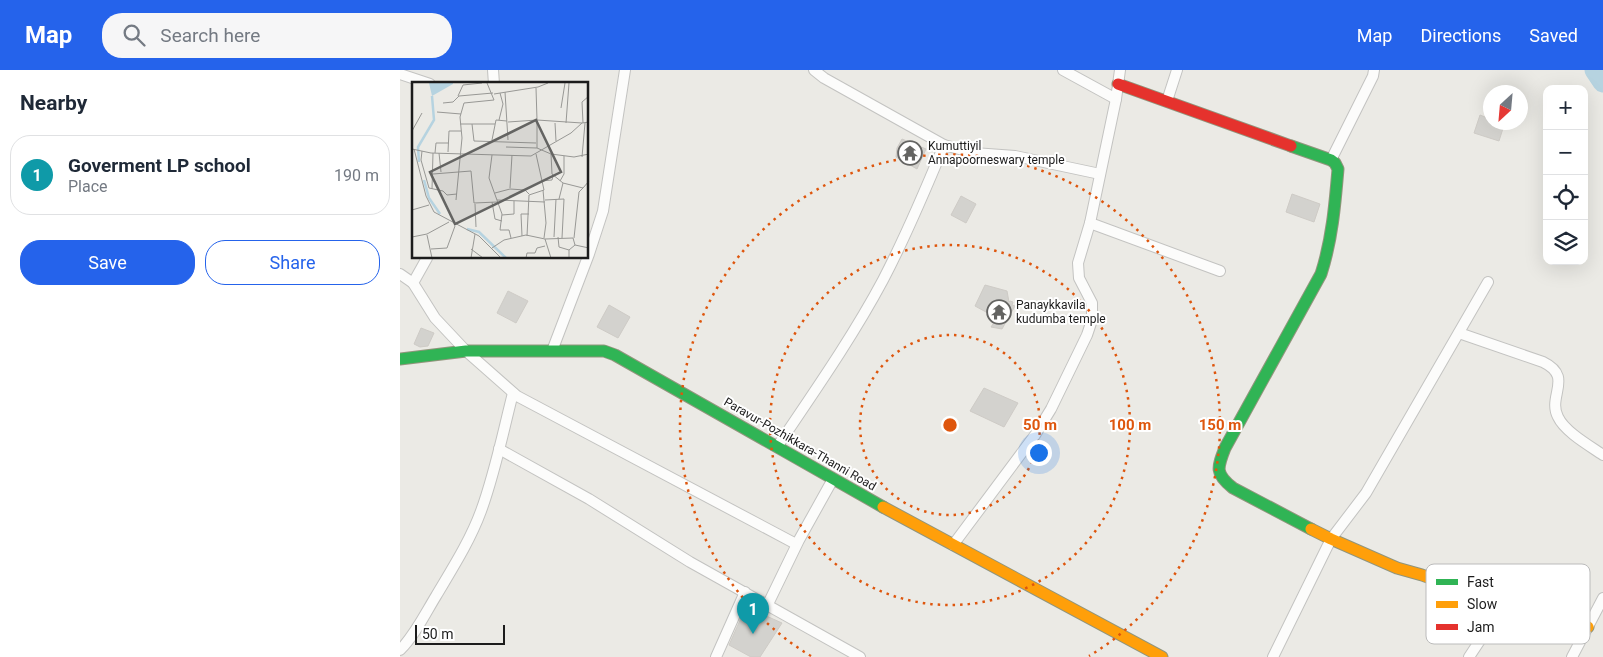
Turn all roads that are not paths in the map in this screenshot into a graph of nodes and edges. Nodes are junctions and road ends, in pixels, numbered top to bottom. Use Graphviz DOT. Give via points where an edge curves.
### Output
graph roads {
  1 [pos="624,70"];
  2 [pos="814,70"];
  3 [pos="1063,70"];
  4 [pos="1120,70"];
  5 [pos="1177,70"];
  6 [pos="1374,70"];
  7 [pos="400,74"];
  8 [pos="424,82"];
  9 [pos="1118,84"];
  10 [pos="1116,99"];
  11 [pos="1167,101"];
  12 [pos="944,145"];
  13 [pos="1331,160"];
  14 [pos="1100,174"];
  15 [pos="1090,223"];
  16 [pos="589,254"];
  17 [pos="426,259"];
  18 [pos="587,259"];
  19 [pos="1220,270"];
  20 [pos="400,274"];
  21 [pos="1488,282"];
  22 [pos="412,283"];
  23 [pos="1459,333"];
  24 [pos="552,350"];
  25 [pos="466,351"];
  26 [pos="400,358"];
  27 [pos="513,393"];
  28 [pos="777,447"];
  29 [pos="499,450"];
  30 [pos="1603,455"];
  31 [pos="833,479"];
  32 [pos="1331,539"];
  33 [pos="796,544"];
  34 [pos="953,546"];
  35 [pos="1426,576"];
  36 [pos="745,592"];
  37 [pos="1603,598"];
  38 [pos="768,604"];
  39 [pos="1590,623"];
  40 [pos="1478,644"];
  41 [pos="1579,644"];
  42 [pos="400,650"];
  43 [pos="716,657"];
  44 [pos="860,657"];
  45 [pos="1162,657"];
  46 [pos="1273,657"];
  47 [pos="1469,657"];
  48 [pos="1572,657"];
  1 -- 16 [label="street" via="604,211"];
  2 -- 12 [label="street"];
  3 -- 10 [label="street"];
  4 -- 9 [label="street"];
  5 -- 11 [label="street"];
  6 -- 13 [label="street"];
  7 -- 8 [label="street"];
  9 -- 10 [label="street"];
  9 -- 11 [label="street"];
  10 -- 14 [label="street"];
  11 -- 13 [label="street"];
  12 -- 14 [label="street"];
  12 -- 28 [label="street" via="883,280 845,345"];
  13 -- 32 [label="street" via="1338,169 1332,236 1321,274 1225,448 1217,472 1221,480 1233,488"];
  14 -- 15 [label="street"];
  15 -- 19 [label="street"];
  15 -- 34 [label="street" via="1077,267 1092,304 1092,320 1087,335 1051,410"];
  17 -- 22 [label="street"];
  18 -- 24 [label="street"];
  20 -- 22 [label="street"];
  21 -- 23 [label="street"];
  22 -- 25 [label="street" via="436,318"];
  23 -- 30 [label="street" via="1556,369 1556,411 1559,418"];
  23 -- 32 [label="street" via="1366,493"];
  24 -- 25 [label="street, Paravur-Pozhikkara-Thanni Road"];
  24 -- 28 [label="street, Paravur-Pozhikkara-Thanni Road" via="595,350 615,355"];
  25 -- 26 [label="street, Paravur-Pozhikkara-Thanni Road"];
  25 -- 27 [label="street"];
  27 -- 29 [label="street"];
  27 -- 33 [label="street"];
  28 -- 31 [label="street, Paravur-Pozhikkara-Thanni Road"];
  29 -- 36 [label="street"];
  29 -- 42 [label="street" via="489,489 465,545 422,620"];
  31 -- 33 [label="street"];
  31 -- 34 [label="street, Paravur-Pozhikkara-Thanni Road"];
  32 -- 35 [label="street" via="1397,568"];
  32 -- 46 [label="street"];
  33 -- 38 [label="street"];
  34 -- 45 [label="street, Paravur-Pozhikkara-Thanni Road"];
  36 -- 38 [label="street"];
  36 -- 43 [label="street"];
  37 -- 39 [label="street"];
  38 -- 44 [label="street"];
  40 -- 47 [label="street"];
  41 -- 48 [label="street"];
}
